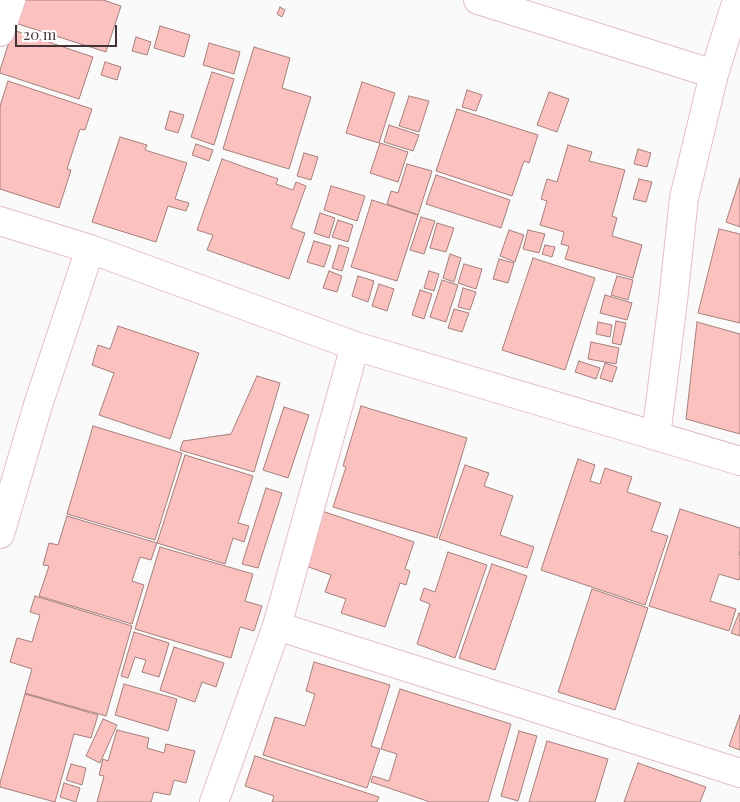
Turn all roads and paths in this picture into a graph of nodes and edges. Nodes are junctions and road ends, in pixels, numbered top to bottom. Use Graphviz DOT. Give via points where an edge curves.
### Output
graph roads {
  1 [pos="11,0"];
  2 [pos="478,0"];
  3 [pos="737,0"];
  4 [pos="0,32"];
  5 [pos="714,74"];
  6 [pos="0,221"];
  7 [pos="90,249"];
  8 [pos="355,346"];
  9 [pos="656,436"];
  10 [pos="740,461"];
  11 [pos="0,534"];
  12 [pos="277,626"];
  13 [pos="740,773"];
  14 [pos="214,802"];
  1 -- 4 [label="street"];
  2 -- 5 [label="street"];
  3 -- 5 [label="street"];
  5 -- 9 [label="street" via="684,198"];
  6 -- 7 [label="street"];
  7 -- 8 [label="street"];
  7 -- 11 [label="street" via="38,404"];
  8 -- 9 [label="street"];
  8 -- 12 [label="street"];
  9 -- 10 [label="street"];
  12 -- 13 [label="street"];
  12 -- 14 [label="street"];
}
